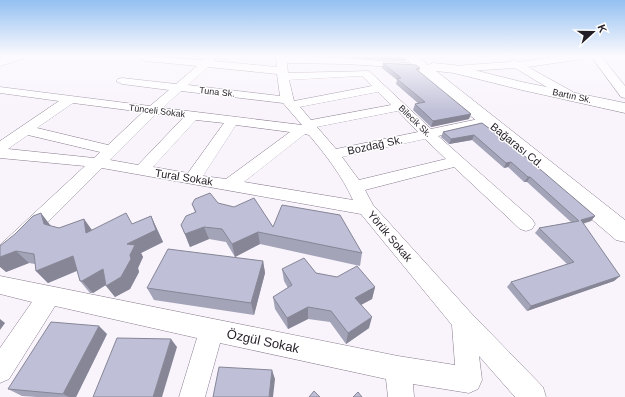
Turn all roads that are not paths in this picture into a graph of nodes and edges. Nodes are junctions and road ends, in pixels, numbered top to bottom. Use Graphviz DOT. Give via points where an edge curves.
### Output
graph roads {
  1 [pos="193,75"];
  2 [pos="284,75"];
  3 [pos="368,75"];
  4 [pos="435,75"];
  5 [pos="437,75"];
  6 [pos="476,75"];
  7 [pos="535,75"];
  8 [pos="610,75"];
  9 [pos="612,77"];
  10 [pos="625,77"];
  11 [pos="122,81"];
  12 [pos="178,88"];
  13 [pos="381,88"];
  14 [pos="0,90"];
  15 [pos="17,92"];
  16 [pos="625,94"];
  17 [pos="569,95"];
  18 [pos="71,99"];
  19 [pos="0,102"];
  20 [pos="289,103"];
  21 [pos="401,107"];
  22 [pos="625,108"];
  23 [pos="153,110"];
  24 [pos="193,115"];
  25 [pos="233,120"];
  26 [pos="488,121"];
  27 [pos="308,129"];
  28 [pos="26,130"];
  29 [pos="427,133"];
  30 [pos="0,148"];
  31 [pos="111,150"];
  32 [pos="0,153"];
  33 [pos="333,154"];
  34 [pos="457,161"];
  35 [pos="98,163"];
  36 [pos="142,170"];
  37 [pos="192,178"];
  38 [pos="230,185"];
  39 [pos="355,187"];
  40 [pos="366,209"];
  41 [pos="625,218"];
  42 [pos="526,224"];
  43 [pos="625,233"];
  44 [pos="0,256"];
  45 [pos="0,285"];
  46 [pos="49,296"];
  47 [pos="463,321"];
  48 [pos="211,330"];
  49 [pos="398,369"];
  50 [pos="0,370"];
  51 [pos="192,397"];
  52 [pos="401,397"];
  53 [pos="533,397"];
  1 -- 12 [label="street"];
  2 -- 20 [label="street"];
  3 -- 13 [label="street, Bilecik Sk."];
  4 -- 26 [label="main road, Bağarası Cd."];
  5 -- 41 [label="main road"];
  6 -- 17 [label="main road, Bartın Sk."];
  7 -- 17 [label="street"];
  8 -- 9 [label="street"];
  9 -- 10 [label="street"];
  9 -- 16 [label="street"];
  11 -- 12 [label="street, Tuna Sk."];
  12 -- 20 [label="street, Tuna Sk."];
  12 -- 23 [label="street"];
  13 -- 20 [label="street, Tuna Sk."];
  13 -- 21 [label="street, Bilecik Sk."];
  14 -- 15 [label="street, Tünceli Sokak"];
  15 -- 18 [label="street, Tünceli Sokak"];
  15 -- 19 [label="street"];
  17 -- 22 [label="main road, Bartın Sk."];
  18 -- 23 [label="street, Tünceli Sokak"];
  18 -- 28 [label="street"];
  20 -- 27 [label="street, Yörük Sokak"];
  21 -- 27 [label="street"];
  21 -- 29 [label="street, Bilecik Sk."];
  23 -- 24 [label="street, Tünceli Sokak"];
  23 -- 31 [label="street"];
  24 -- 25 [label="street, Tünceli Sokak"];
  24 -- 36 [label="street"];
  25 -- 27 [label="street, Tünceli Sokak"];
  25 -- 37 [label="street"];
  26 -- 29 [label="street, Bozdağ Sk."];
  26 -- 43 [label="main road, Bağarası Cd."];
  27 -- 33 [label="street, Yörük Sokak"];
  27 -- 38 [label="street"];
  28 -- 30 [label="street"];
  28 -- 31 [label="street"];
  29 -- 33 [label="street, Bozdağ Sk."];
  29 -- 34 [label="street, Bilecik Sk."];
  31 -- 35 [label="street"];
  32 -- 35 [label="street, Tural Sokak"];
  33 -- 39 [label="street, Yörük Sokak"];
  34 -- 39 [label="street"];
  34 -- 42 [label="street, Bilecik Sk."];
  35 -- 36 [label="street, Tural Sokak"];
  35 -- 44 [label="street"];
  36 -- 37 [label="street, Tural Sokak"];
  37 -- 38 [label="street, Tural Sokak"];
  38 -- 40 [label="street, Tural Sokak"];
  39 -- 40 [label="street, Yörük Sokak"];
  40 -- 47 [label="street, Yörük Sokak"];
  45 -- 46 [label="street, Özgül Sokak"];
  46 -- 48 [label="street, Özgül Sokak"];
  46 -- 50 [label="street"];
  47 -- 49 [label="street, Özgül Sokak" via="469,380"];
  47 -- 53 [label="street, Yörük Sokak"];
  48 -- 49 [label="street, Özgül Sokak"];
  48 -- 51 [label="street"];
  49 -- 52 [label="street"];
}
